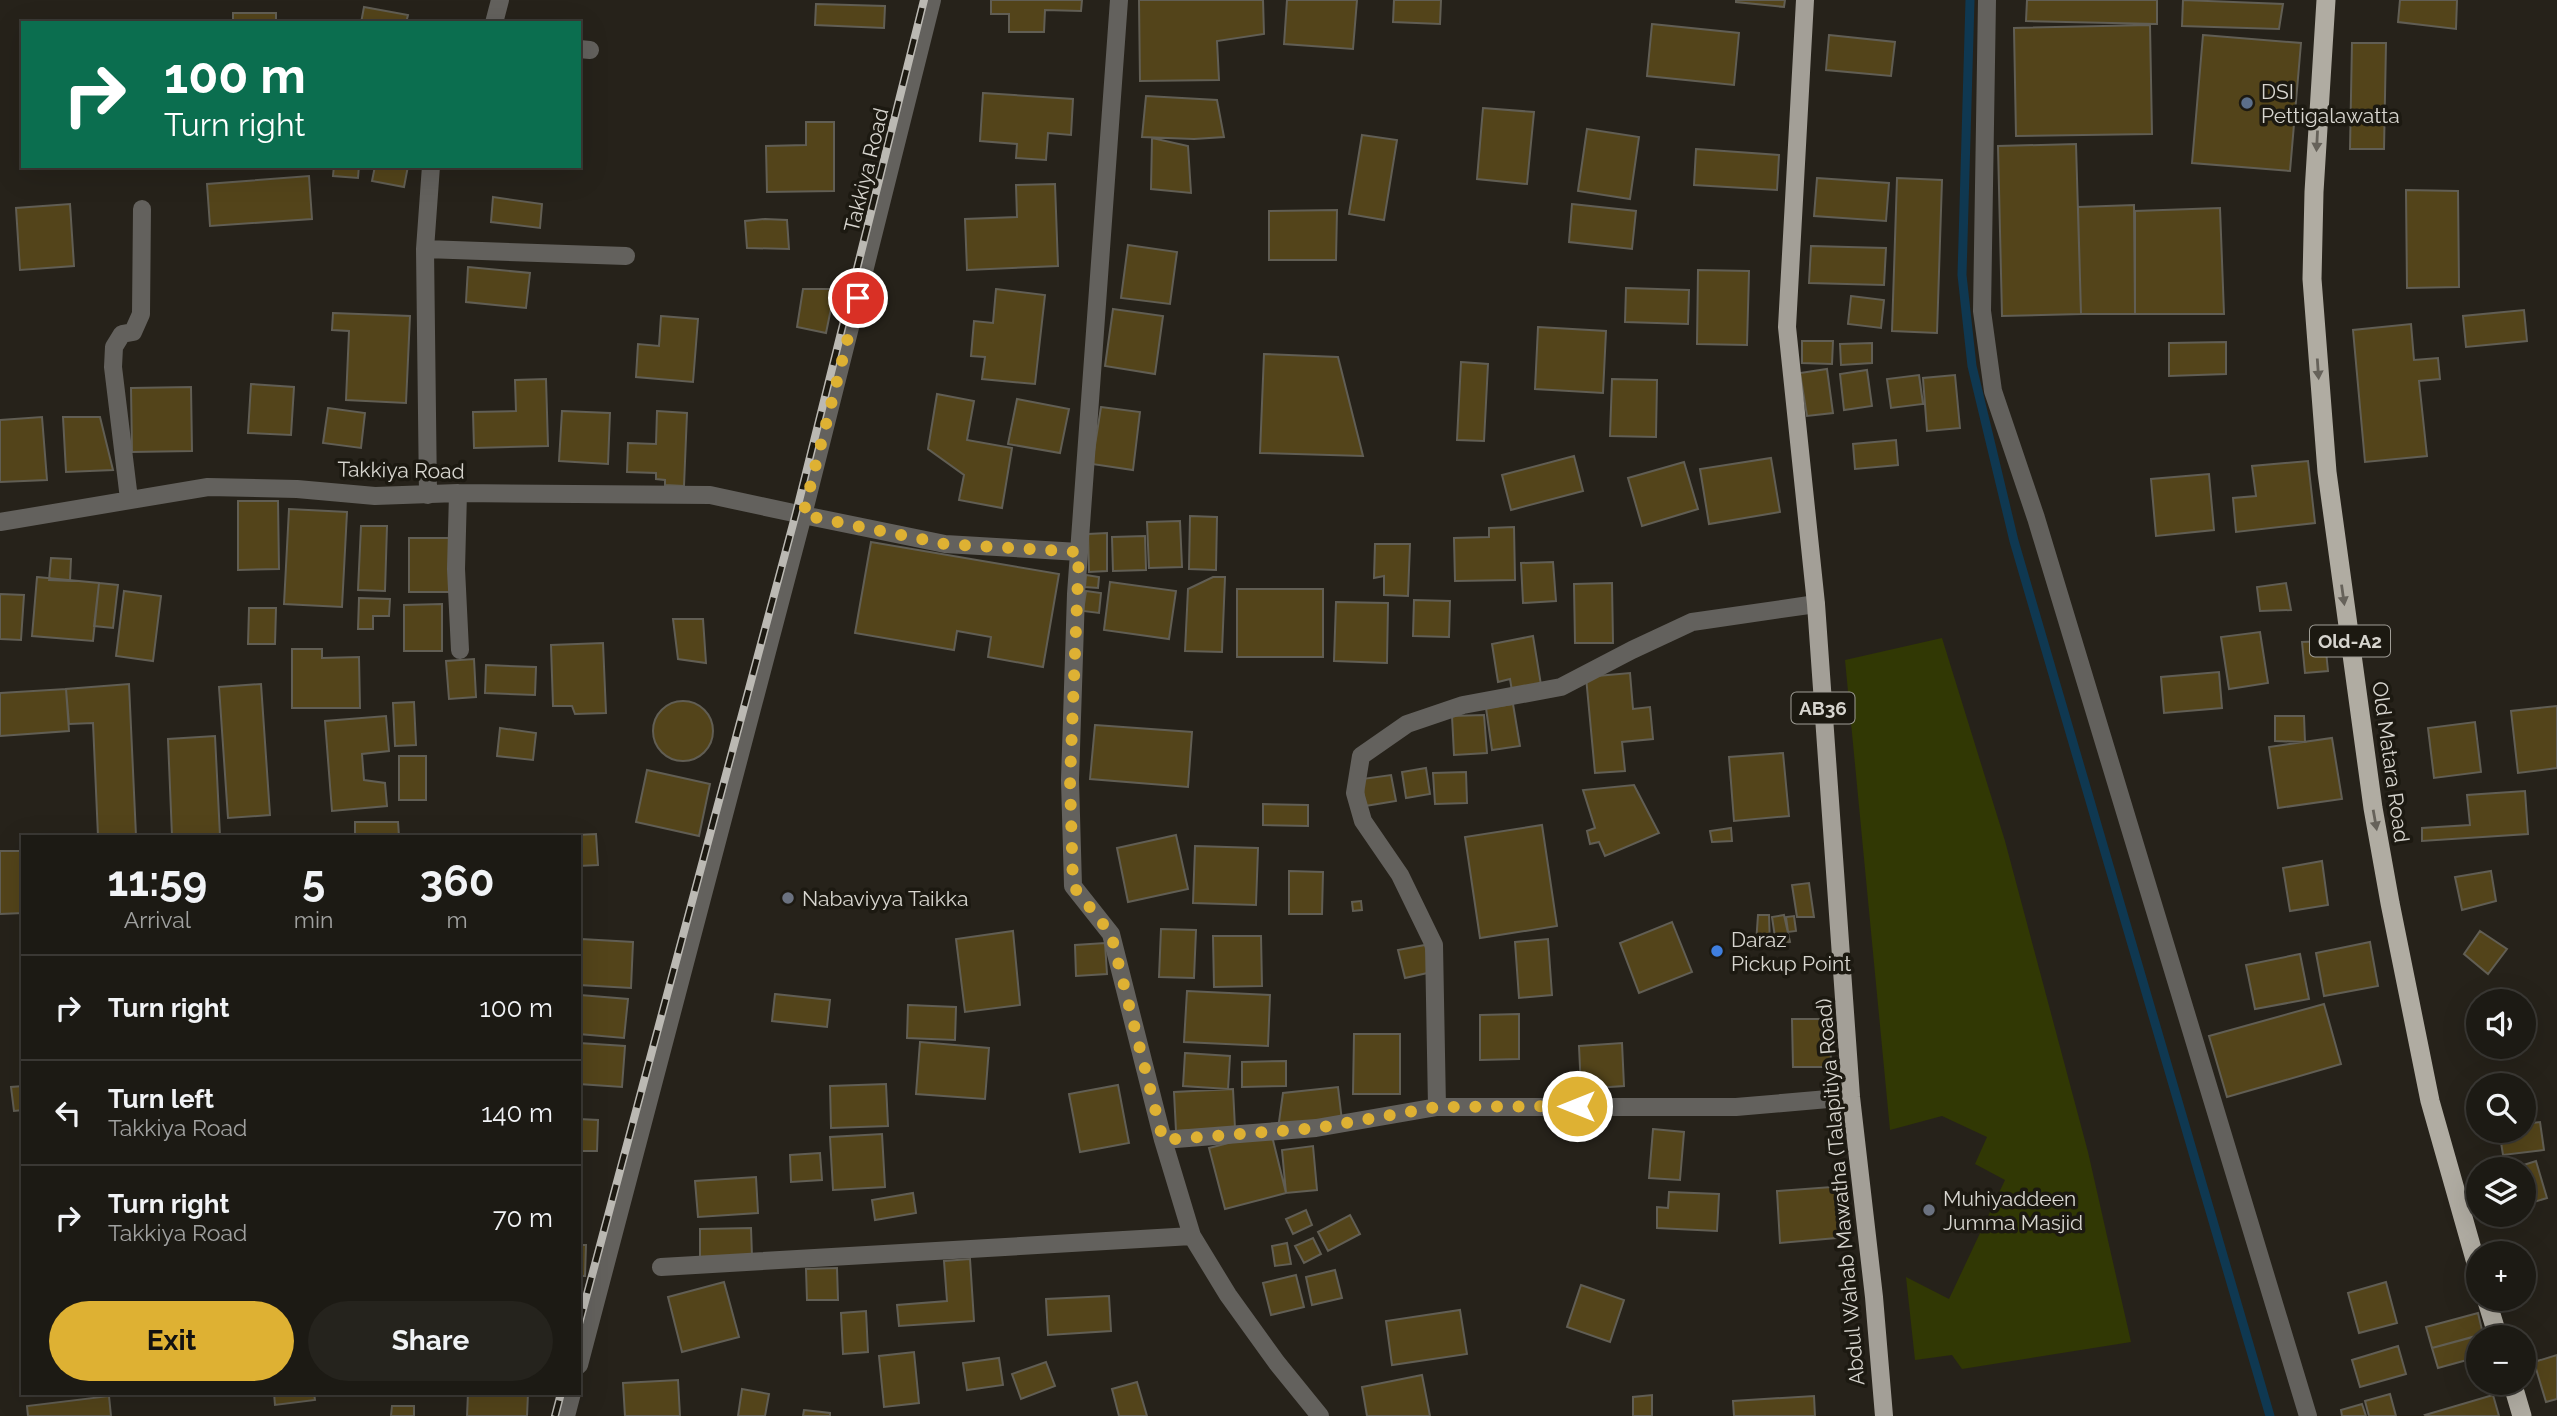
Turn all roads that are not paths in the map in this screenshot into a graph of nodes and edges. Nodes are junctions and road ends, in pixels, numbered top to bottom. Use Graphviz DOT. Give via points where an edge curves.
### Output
graph roads {
  1 [pos="500,0"];
  2 [pos="932,0"];
  3 [pos="1119,0"];
  4 [pos="1805,0"];
  5 [pos="1987,0"];
  6 [pos="2326,0"];
  7 [pos="495,21"];
  8 [pos="431,168"];
  9 [pos="142,209"];
  10 [pos="425,249"];
  11 [pos="626,256"];
  12 [pos="458,493"];
  13 [pos="428,495"];
  14 [pos="129,499"];
  15 [pos="803,515"];
  16 [pos="0,522"];
  17 [pos="1079,552"];
  18 [pos="1816,604"];
  19 [pos="460,650"];
  20 [pos="1852,1097"];
  21 [pos="1437,1107"];
  22 [pos="1163,1140"];
  23 [pos="1192,1236"];
  24 [pos="2470,1241"];
  25 [pos="661,1267"];
  26 [pos="581,1357"];
  27 [pos="571,1395"];
  28 [pos="2516,1395"];
  29 [pos="566,1416"];
  30 [pos="1320,1416"];
  31 [pos="1884,1416"];
  32 [pos="2308,1416"];
  33 [pos="2522,1416"];
  1 -- 7 [label="street"];
  2 -- 15 [label="street, Takkiya Road"];
  3 -- 17 [label="street"];
  4 -- 18 [label="main road, Abdul Wahab Mawatha (Talapitiya Road) / AB36" via="1787,327"];
  5 -- 32 [label="street" via="1982,311 1993,391"];
  6 -- 24 [label="highway, Old Matara Road / Old-A2, one-way" via="2312,279 2327,472 2390,903 2430,1101"];
  8 -- 10 [label="street"];
  9 -- 14 [label="street" via="141,314 133,332 122,334 114,347 113,367"];
  10 -- 11 [label="street"];
  10 -- 13 [label="street"];
  12 -- 13 [label="street, Takkiya Road"];
  12 -- 15 [label="street, Takkiya Road" via="710,495"];
  12 -- 19 [label="street"];
  13 -- 14 [label="street, Takkiya Road" via="208,487"];
  14 -- 16 [label="street, Takkiya Road"];
  15 -- 17 [label="street, Takkiya Road" via="945,544"];
  15 -- 26 [label="street"];
  17 -- 22 [label="street" via="1070,780 1073,886 1111,934"];
  18 -- 20 [label="main road, Abdul Wahab Mawatha (Talapitiya Road) / AB36"];
  18 -- 21 [label="street" via="1692,622 1561,687 1463,705 1407,724 1361,756 1355,793 1363,821 1400,875 1434,945"];
  20 -- 21 [label="street" via="1736,1107"];
  20 -- 31 [label="main road, Abdul Wahab Mawatha (Talapitiya Road) / AB36"];
  21 -- 22 [label="street" via="1317,1128"];
  22 -- 23 [label="street"];
  23 -- 25 [label="street"];
  23 -- 30 [label="street" via="1228,1295"];
  27 -- 29 [label="street"];
  28 -- 33 [label="highway"];
}
